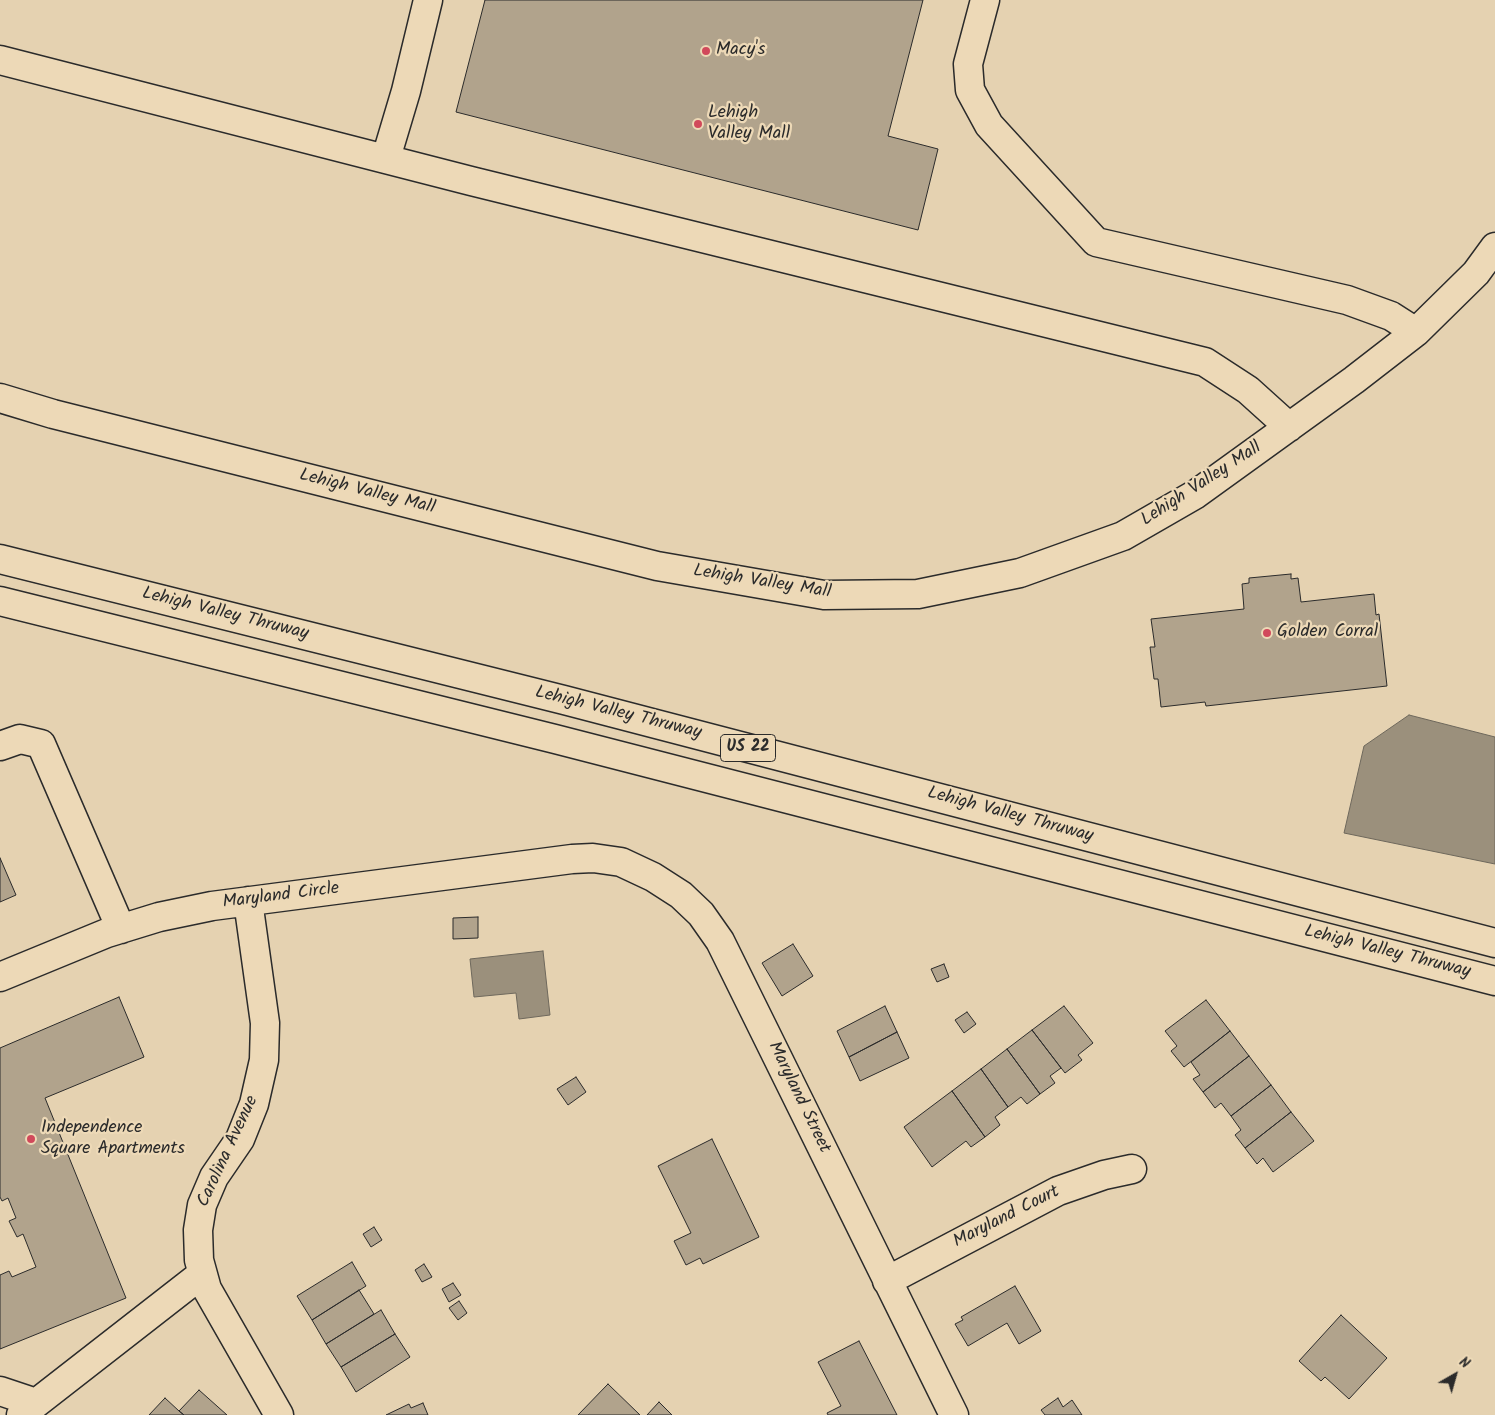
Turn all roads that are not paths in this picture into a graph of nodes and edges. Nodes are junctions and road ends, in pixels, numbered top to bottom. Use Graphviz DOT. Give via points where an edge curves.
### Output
graph roads {
  1 [pos="428,0"];
  2 [pos="984,0"];
  3 [pos="0,60"];
  4 [pos="386,158"];
  5 [pos="1495,247"];
  6 [pos="1416,332"];
  7 [pos="0,398"];
  8 [pos="1289,428"];
  9 [pos="0,560"];
  10 [pos="0,601"];
  11 [pos="0,746"];
  12 [pos="572,859"];
  13 [pos="248,901"];
  14 [pos="121,929"];
  15 [pos="1495,943"];
  16 [pos="0,977"];
  17 [pos="1495,981"];
  18 [pos="1132,1169"];
  19 [pos="202,1274"];
  20 [pos="887,1281"];
  21 [pos="0,1391"];
  22 [pos="29,1409"];
  23 [pos="279,1415"];
  24 [pos="954,1415"];
  1 -- 4 [label="main road"];
  2 -- 6 [label="main road" via="968,64 970,90 988,125 1096,242 1347,300 1391,316"];
  3 -- 4 [label="main road"];
  4 -- 8 [label="main road" via="1205,362 1248,390"];
  5 -- 6 [label="main road, Lehigh Valley Mall" via="1476,273"];
  6 -- 8 [label="main road, Lehigh Valley Mall"];
  7 -- 8 [label="main road, Lehigh Valley Mall" via="52,414 657,566 824,595 918,594 1020,573 1048,563 1123,536 1196,494"];
  9 -- 15 [label="main road, Lehigh Valley Thruway / US 22" via="564,700"];
  10 -- 17 [label="main road, Lehigh Valley Thruway / US 22" via="555,739"];
  11 -- 14 [label="main road" via="20,739 41,744"];
  12 -- 13 [label="main road, Maryland Circle"];
  12 -- 20 [label="main road, Maryland Street" via="621,862 653,877 701,914 720,941"];
  13 -- 14 [label="main road, Maryland Circle" via="159,916"];
  13 -- 19 [label="main road, Carolina Avenue" via="265,1023 264,1060 254,1104 240,1139 214,1177 202,1204 198,1230"];
  14 -- 16 [label="main road, Maryland Circle"];
  18 -- 20 [label="main road, Maryland Court" via="1058,1191"];
  19 -- 22 [label="main road"];
  19 -- 23 [label="main road, Carolina Avenue" via="206,1288"];
  20 -- 24 [label="main road, Maryland Street"];
  21 -- 22 [label="main road"];
}
